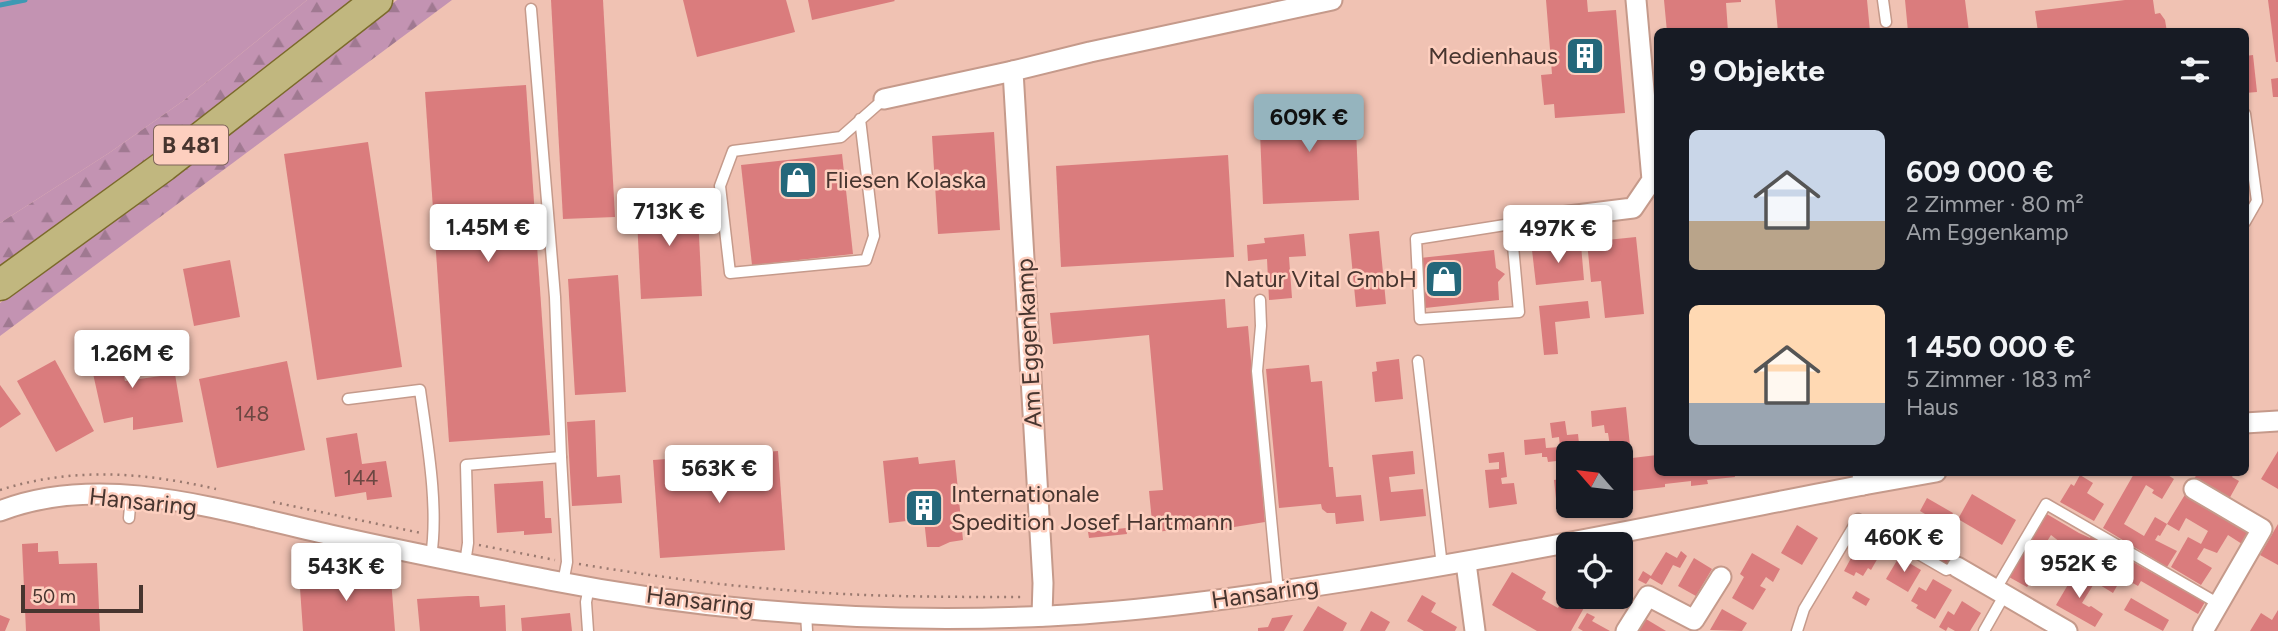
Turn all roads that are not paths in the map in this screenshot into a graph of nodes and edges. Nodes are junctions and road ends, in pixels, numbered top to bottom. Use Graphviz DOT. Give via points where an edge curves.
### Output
graph roads {
  1 [pos="377,0"];
  2 [pos="1332,0"];
  3 [pos="1636,0"];
  4 [pos="1883,0"];
  5 [pos="531,9"];
  6 [pos="1886,22"];
  7 [pos="1013,71"];
  8 [pos="884,99"];
  9 [pos="860,119"];
  10 [pos="2249,141"];
  11 [pos="2249,216"];
  12 [pos="1536,220"];
  13 [pos="1511,224"];
  14 [pos="0,285"];
  15 [pos="1260,300"];
  16 [pos="1418,361"];
  17 [pos="348,399"];
  18 [pos="2278,421"];
  19 [pos="2249,423"];
  20 [pos="561,457"];
  21 [pos="1894,476"];
  22 [pos="1862,479"];
  23 [pos="2194,489"];
  24 [pos="131,495"];
  25 [pos="0,511"];
  26 [pos="129,518"];
  27 [pos="431,556"];
  28 [pos="465,563"];
  29 [pos="1466,563"];
  30 [pos="1441,566"];
  31 [pos="1957,567"];
  32 [pos="1721,577"];
  33 [pos="563,583"];
  34 [pos="589,587"];
  35 [pos="1278,592"];
  36 [pos="2000,592"];
  37 [pos="2219,604"];
  38 [pos="1042,607"];
  39 [pos="807,622"];
  40 [pos="868,623"];
  41 [pos="588,631"];
  42 [pos="1475,631"];
  43 [pos="1626,631"];
  44 [pos="1797,631"];
  45 [pos="1984,631"];
  46 [pos="2067,631"];
  47 [pos="2203,631"];
  1 -- 14 [label="main road, B 481" via="164,166"];
  2 -- 7 [label="street"];
  3 -- 12 [label="street" via="1652,180 1633,208"];
  4 -- 6 [label="lane"];
  5 -- 20 [label="lane" via="555,298"];
  7 -- 8 [label="street"];
  7 -- 38 [label="street, Am Eggenkamp"];
  8 -- 9 [label="lane"];
  9 -- 9 [label="lane" via="841,136 733,151 720,186 730,273 866,260 874,236"];
  10 -- 11 [label="lane" via="2258,201"];
  12 -- 13 [label="lane"];
  13 -- 13 [label="lane" via="1416,239 1420,319 1519,312"];
  15 -- 35 [label="lane" via="1257,371"];
  16 -- 30 [label="lane"];
  17 -- 27 [label="lane" via="420,390 434,536"];
  18 -- 19 [label="street"];
  20 -- 28 [label="lane" via="466,465"];
  20 -- 33 [label="lane" via="567,562"];
  21 -- 22 [label="street, Hansaring"];
  22 -- 29 [label="street, Hansaring"];
  23 -- 37 [label="street" via="2262,530"];
  24 -- 25 [label="street, Hansaring" via="74,495"];
  24 -- 26 [label="lane"];
  24 -- 27 [label="street, Hansaring"];
  27 -- 28 [label="street, Hansaring"];
  28 -- 33 [label="street, Hansaring"];
  29 -- 30 [label="street, Hansaring"];
  29 -- 42 [label="street"];
  30 -- 35 [label="street, Hansaring"];
  31 -- 36 [label="street"];
  31 -- 44 [label="lane" via="1946,570 1858,519 1804,609"];
  32 -- 43 [label="street" via="1694,620 1648,596"];
  33 -- 34 [label="street, Hansaring"];
  34 -- 39 [label="street, Hansaring"];
  34 -- 41 [label="lane"];
  35 -- 38 [label="street, Hansaring" via="1202,602"];
  36 -- 37 [label="lane" via="2046,504"];
  36 -- 45 [label="lane"];
  36 -- 46 [label="street"];
  37 -- 47 [label="street"];
  38 -- 40 [label="street, Hansaring"];
  39 -- 40 [label="street, Hansaring"];
}
